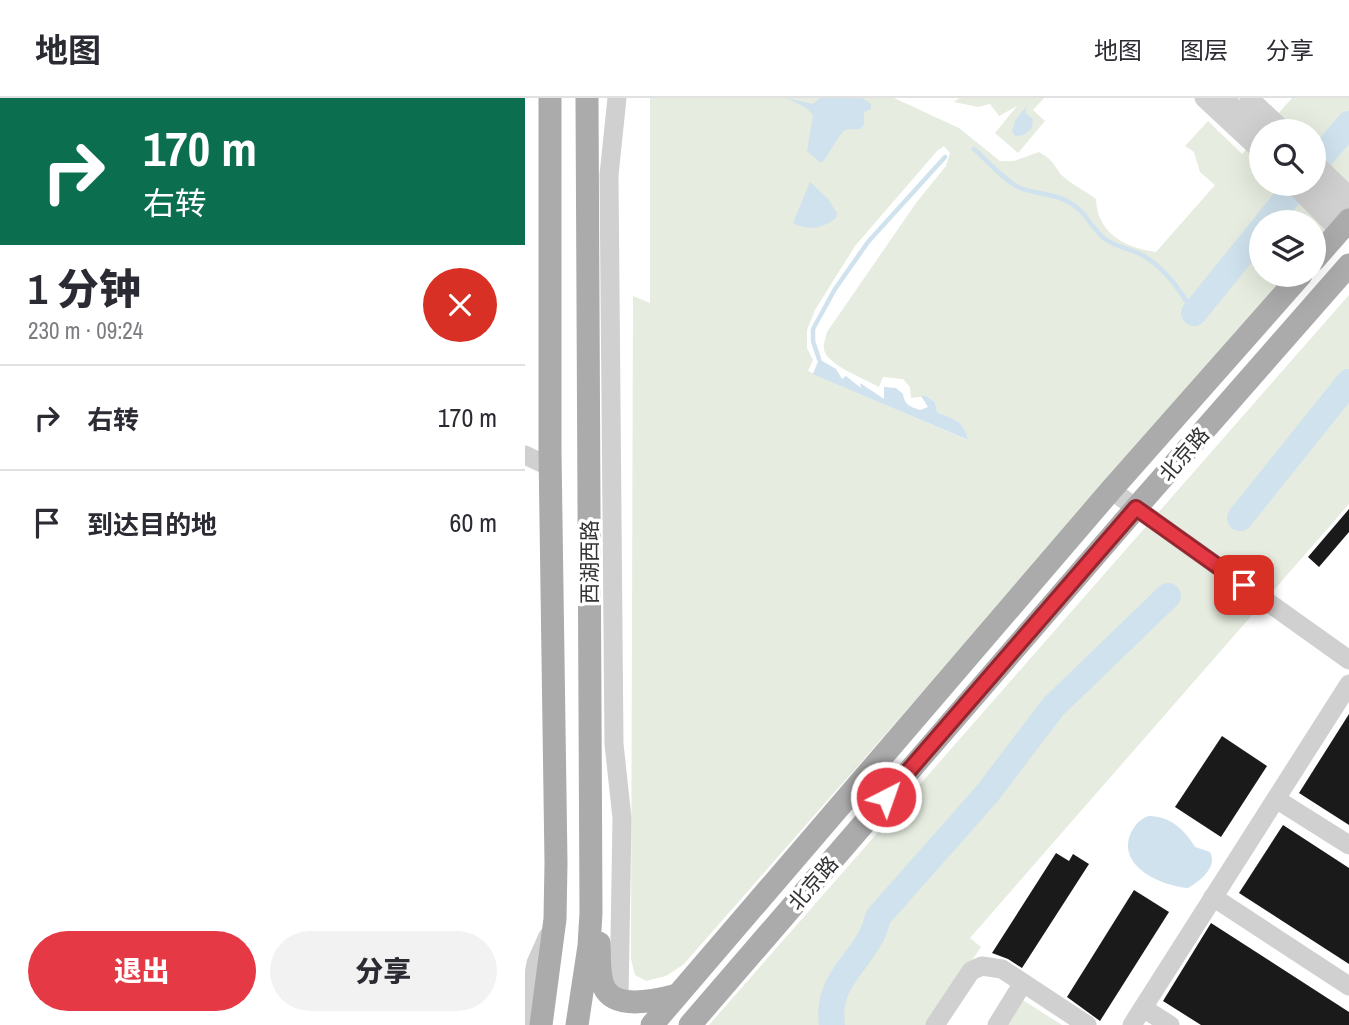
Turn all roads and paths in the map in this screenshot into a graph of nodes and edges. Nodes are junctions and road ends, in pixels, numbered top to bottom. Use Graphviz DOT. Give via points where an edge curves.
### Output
graph roads {
  1 [pos="550,98"];
  2 [pos="587,98"];
  3 [pos="617,98"];
  4 [pos="1204,98"];
  5 [pos="1224,98"];
  6 [pos="1249,98"];
  7 [pos="1271,119"];
  8 [pos="1249,122"];
  9 [pos="1249,140"];
  10 [pos="1326,190"];
  11 [pos="1324,196"];
  12 [pos="1349,196"];
  13 [pos="1346,223"];
  14 [pos="1326,246"];
  15 [pos="1349,265"];
  16 [pos="1290,287"];
  17 [pos="525,455"];
  18 [pos="550,467"];
  19 [pos="1111,490"];
  20 [pos="1136,508"];
  21 [pos="1349,660"];
  22 [pos="1349,684"];
  23 [pos="1276,799"];
  24 [pos="1349,845"];
  25 [pos="590,897"];
  26 [pos="1213,897"];
  27 [pos="555,919"];
  28 [pos="1023,983"];
  29 [pos="1349,986"];
  30 [pos="677,995"];
  31 [pos="619,999"];
  32 [pos="1143,1007"];
  33 [pos="525,1025"];
  34 [pos="541,1025"];
  35 [pos="577,1025"];
  36 [pos="652,1025"];
  37 [pos="690,1025"];
  38 [pos="935,1025"];
  39 [pos="997,1025"];
  40 [pos="1087,1025"];
  41 [pos="1132,1025"];
  42 [pos="1170,1025"];
  1 -- 18 [label="main road, 西湖西路"];
  2 -- 25 [label="main road, 西湖西路"];
  3 -- 31 [label="street" via="609,189 614,744 622,818"];
  4 -- 9 [label="street"];
  5 -- 8 [label="street"];
  6 -- 7 [label="street"];
  10 -- 12 [label="street"];
  11 -- 13 [label="street"];
  13 -- 14 [label="main road"];
  15 -- 20 [label="main road, 北京路"];
  16 -- 19 [label="main road, 北京路"];
  17 -- 18 [label="street"];
  18 -- 27 [label="main road, 西湖西路"];
  19 -- 20 [label="street"];
  19 -- 30 [label="main road, 北京路"];
  20 -- 21 [label="street"];
  20 -- 37 [label="main road, 北京路"];
  22 -- 23 [label="street"];
  23 -- 24 [label="street"];
  23 -- 26 [label="street"];
  25 -- 31 [label="main road" via="604,988"];
  25 -- 35 [label="main road, 西湖西路" via="589,946"];
  26 -- 29 [label="street"];
  26 -- 32 [label="street"];
  27 -- 33 [label="street" via="536,963"];
  27 -- 34 [label="main road, 西湖西路"];
  28 -- 38 [label="street" via="1002,969 982,966 971,971"];
  28 -- 39 [label="street"];
  28 -- 40 [label="street"];
  30 -- 31 [label="main road" via="645,1003"];
  30 -- 36 [label="main road, 北京路"];
  32 -- 41 [label="street"];
  32 -- 42 [label="street"];
}
